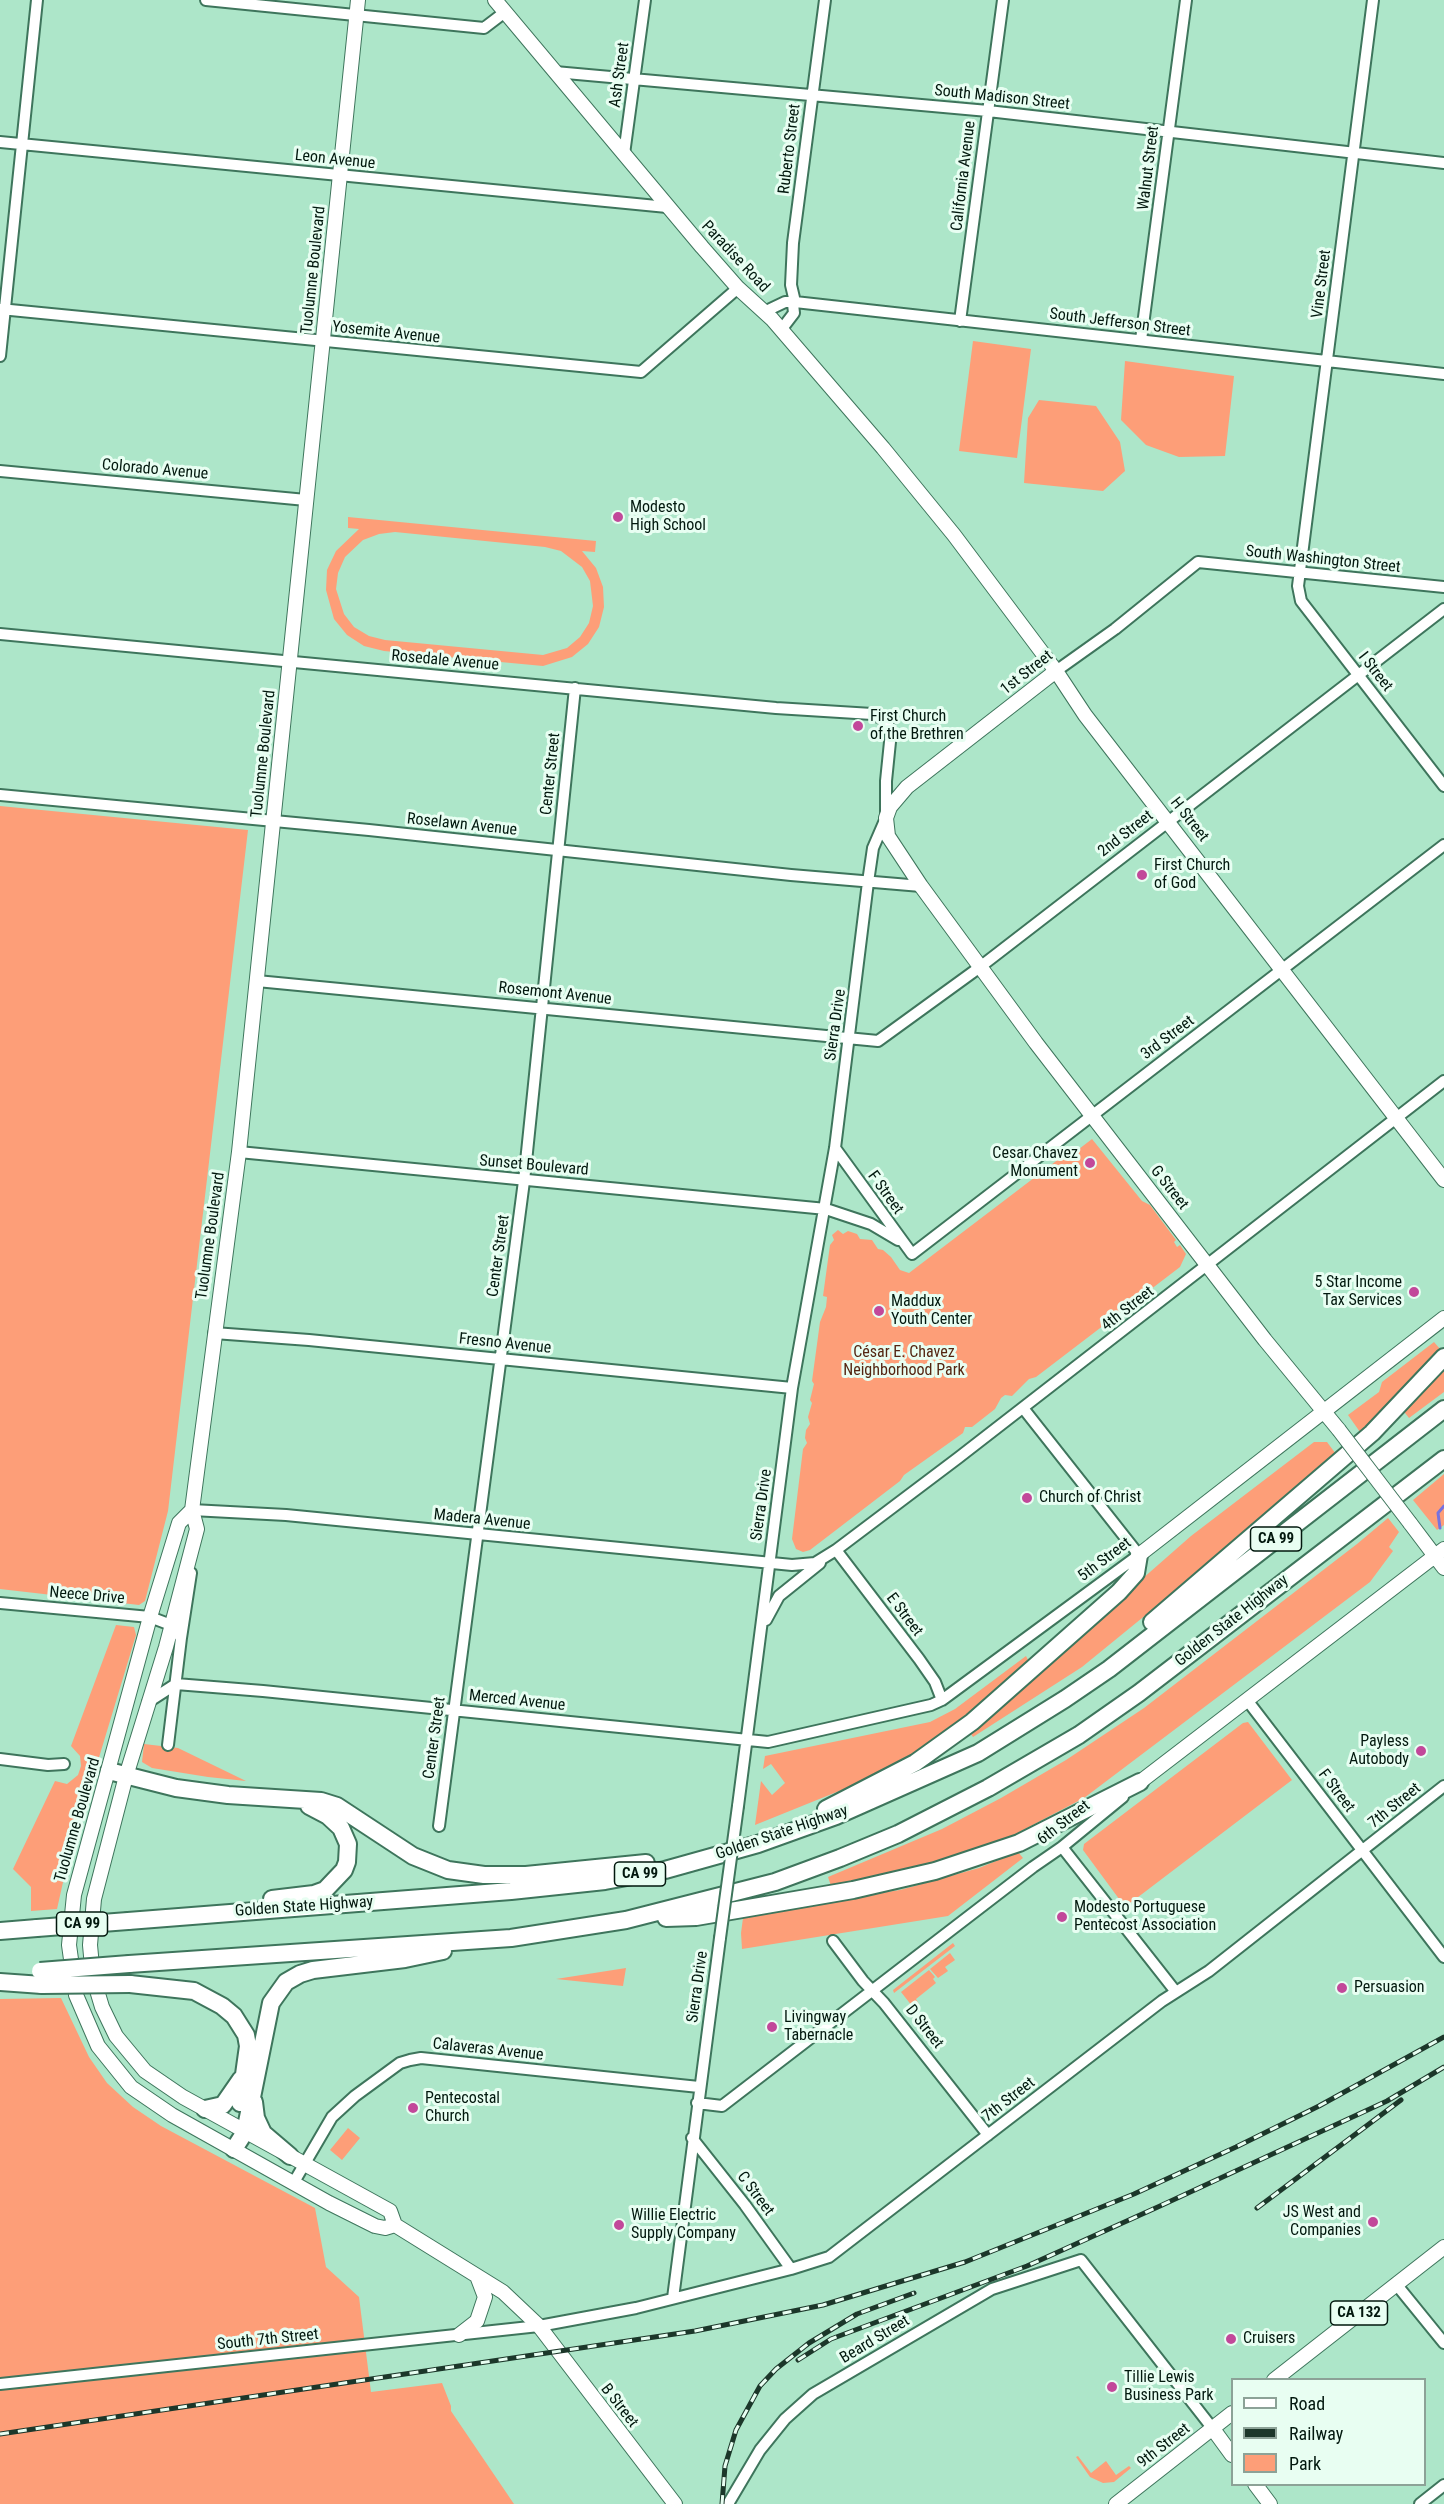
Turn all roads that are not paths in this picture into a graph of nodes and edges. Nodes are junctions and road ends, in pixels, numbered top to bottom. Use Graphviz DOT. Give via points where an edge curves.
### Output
graph roads {
  1 [pos="37,0"];
  2 [pos="206,0"];
  3 [pos="495,0"];
  4 [pos="645,0"];
  5 [pos="825,0"];
  6 [pos="1003,0"];
  7 [pos="1186,0"];
  8 [pos="1373,0"];
  9 [pos="357,7"];
  10 [pos="505,12"];
  11 [pos="555,72"];
  12 [pos="635,79"];
  13 [pos="812,94"];
  14 [pos="988,111"];
  15 [pos="1169,131"];
  16 [pos="0,142"];
  17 [pos="21,144"];
  18 [pos="1354,152"];
  19 [pos="624,154"];
  20 [pos="1444,163"];
  21 [pos="341,175"];
  22 [pos="667,207"];
  23 [pos="738,288"];
  24 [pos="794,303"];
  25 [pos="2,309"];
  26 [pos="764,312"];
  27 [pos="960,321"];
  28 [pos="781,330"];
  29 [pos="1142,340"];
  30 [pos="322,342"];
  31 [pos="0,356"];
  32 [pos="1327,361"];
  33 [pos="1444,374"];
  34 [pos="0,471"];
  35 [pos="306,500"];
  36 [pos="954,535"];
  37 [pos="1198,562"];
  38 [pos="1299,572"];
  39 [pos="1444,587"];
  40 [pos="1444,609"];
  41 [pos="0,634"];
  42 [pos="290,662"];
  43 [pos="1056,671"];
  44 [pos="1359,676"];
  45 [pos="575,688"];
  46 [pos="887,721"];
  47 [pos="1444,786"];
  48 [pos="0,795"];
  49 [pos="886,818"];
  50 [pos="1168,820"];
  51 [pos="273,822"];
  52 [pos="1444,845"];
  53 [pos="558,850"];
  54 [pos="868,882"];
  55 [pos="921,886"];
  56 [pos="980,967"];
  57 [pos="1282,970"];
  58 [pos="257,981"];
  59 [pos="541,1008"];
  60 [pos="849,1039"];
  61 [pos="1444,1081"];
  62 [pos="1092,1115"];
  63 [pos="1396,1119"];
  64 [pos="835,1148"];
  65 [pos="239,1152"];
  66 [pos="524,1180"];
  67 [pos="1444,1180"];
  68 [pos="826,1209"];
  69 [pos="903,1243"];
  70 [pos="912,1254"];
  71 [pos="1208,1266"];
  72 [pos="1444,1318"];
  73 [pos="214,1333"];
  74 [pos="1444,1357"];
  75 [pos="500,1359"];
  76 [pos="792,1388"];
  77 [pos="1023,1408"];
  78 [pos="1444,1409"];
  79 [pos="1324,1410"];
  80 [pos="1444,1459"];
  81 [pos="192,1510"];
  82 [pos="477,1535"];
  83 [pos="194,1542"];
  84 [pos="832,1553"];
  85 [pos="1440,1553"];
  86 [pos="1139,1556"];
  87 [pos="770,1562"];
  88 [pos="1444,1568"];
  89 [pos="0,1603"];
  90 [pos="150,1617"];
  91 [pos="171,1625"];
  92 [pos="761,1632"];
  93 [pos="181,1638"];
  94 [pos="1109,1669"];
  95 [pos="176,1684"];
  96 [pos="942,1700"];
  97 [pos="1247,1700"];
  98 [pos="148,1702"];
  99 [pos="454,1710"];
  100 [pos="745,1739"];
  101 [pos="168,1745"];
  102 [pos="0,1759"];
  103 [pos="64,1764"];
  104 [pos="109,1772"];
  105 [pos="126,1776"];
  106 [pos="1140,1782"];
  107 [pos="1444,1786"];
  108 [pos="291,1800"];
  109 [pos="439,1826"];
  110 [pos="758,1844"];
  111 [pos="1062,1847"];
  112 [pos="1362,1851"];
  113 [pos="719,1855"];
  114 [pos="626,1920"];
  115 [pos="128,1921"];
  116 [pos="0,1931"];
  117 [pos="511,1938"];
  118 [pos="833,1941"];
  119 [pos="1444,1957"];
  120 [pos="0,1974"];
  121 [pos="41,1978"];
  122 [pos="0,1982"];
  123 [pos="872,1990"];
  124 [pos="1176,1992"];
  125 [pos="251,2074"];
  126 [pos="699,2087"];
  127 [pos="698,2103"];
  128 [pos="205,2109"];
  129 [pos="240,2129"];
  130 [pos="988,2135"];
  131 [pos="693,2138"];
  132 [pos="234,2149"];
  133 [pos="290,2156"];
  134 [pos="306,2164"];
  135 [pos="294,2182"];
  136 [pos="395,2225"];
  137 [pos="1444,2247"];
  138 [pos="790,2269"];
  139 [pos="477,2276"];
  140 [pos="1396,2284"];
  141 [pos="673,2298"];
  142 [pos="539,2326"];
  143 [pos="459,2335"];
  144 [pos="1444,2343"];
  145 [pos="1285,2375"];
  146 [pos="0,2384"];
  147 [pos="1231,2415"];
  148 [pos="1213,2429"];
  149 [pos="1231,2452"];
  150 [pos="1444,2485"];
  151 [pos="1257,2486"];
  152 [pos="1269,2486"];
  153 [pos="1269,2502"];
  154 [pos="675,2504"];
  155 [pos="728,2504"];
  156 [pos="1116,2504"];
  157 [pos="1420,2504"];
  1 -- 17 [label="street"];
  2 -- 9 [label="street"];
  3 -- 10 [label="main road, Paradise Road"];
  4 -- 12 [label="street, Ash Street"];
  5 -- 13 [label="street, Ruberto Street"];
  6 -- 14 [label="street, California Avenue"];
  7 -- 15 [label="street, Walnut Street"];
  8 -- 18 [label="street, Vine Street"];
  9 -- 10 [label="street" via="484,28"];
  9 -- 21 [label="main road, Tuolumne Boulevard"];
  10 -- 11 [label="main road, Paradise Road"];
  11 -- 12 [label="street, South Madison Street"];
  11 -- 19 [label="main road, Paradise Road"];
  12 -- 13 [label="street, South Madison Street"];
  12 -- 19 [label="street, Ash Street"];
  13 -- 14 [label="street, South Madison Street"];
  13 -- 24 [label="street, Ruberto Street" via="793,243"];
  14 -- 15 [label="street, South Madison Street"];
  14 -- 27 [label="street, California Avenue"];
  15 -- 18 [label="street, South Madison Street"];
  15 -- 29 [label="street, Walnut Street"];
  16 -- 17 [label="street, Leon Avenue"];
  17 -- 21 [label="street, Leon Avenue"];
  17 -- 25 [label="street"];
  18 -- 20 [label="street, South Madison Street"];
  18 -- 32 [label="street, Vine Street"];
  19 -- 22 [label="main road, Paradise Road"];
  21 -- 22 [label="street, Leon Avenue"];
  21 -- 30 [label="main road, Tuolumne Boulevard"];
  22 -- 23 [label="main road, Paradise Road"];
  23 -- 26 [label="main road, Paradise Road"];
  23 -- 30 [label="street, Yosemite Avenue" via="641,372"];
  24 -- 26 [label="street, South Jefferson Street" via="785,302"];
  24 -- 27 [label="street, South Jefferson Street"];
  24 -- 28 [label="street" via="794,313"];
  25 -- 30 [label="street, Yosemite Avenue"];
  25 -- 31 [label="street"];
  26 -- 28 [label="main road, Paradise Road"];
  27 -- 29 [label="street, South Jefferson Street"];
  28 -- 36 [label="main road, Paradise Road"];
  29 -- 32 [label="street, South Jefferson Street"];
  30 -- 35 [label="main road, Tuolumne Boulevard"];
  32 -- 33 [label="street, South Jefferson Street"];
  32 -- 38 [label="street, Vine Street"];
  34 -- 35 [label="street, Colorado Avenue"];
  35 -- 42 [label="main road, Tuolumne Boulevard"];
  36 -- 43 [label="main road, H Street"];
  37 -- 38 [label="street, South Washington Street"];
  37 -- 43 [label="street, 1st Street"];
  38 -- 39 [label="street, South Washington Street"];
  38 -- 44 [label="street, I Street" via="1300,601"];
  40 -- 44 [label="street, 2nd Street"];
  41 -- 42 [label="street, Rosedale Avenue"];
  42 -- 45 [label="street, Rosedale Avenue"];
  42 -- 51 [label="main road, Tuolumne Boulevard"];
  43 -- 49 [label="main road, 1st Street" via="907,787 894,800"];
  43 -- 50 [label="main road, H Street"];
  44 -- 47 [label="street, I Street"];
  44 -- 50 [label="street, 2nd Street"];
  45 -- 46 [label="street, Rosedale Avenue" via="872,714"];
  45 -- 53 [label="street, Center Street"];
  46 -- 49 [label="street, Sierra Drive" via="891,732"];
  48 -- 51 [label="street, Roselawn Avenue"];
  49 -- 54 [label="street, Sierra Drive" via="873,848"];
  49 -- 55 [label="main road, G Street" via="891,844"];
  50 -- 56 [label="street, 2nd Street"];
  50 -- 57 [label="main road, H Street"];
  51 -- 53 [label="street, Roselawn Avenue"];
  51 -- 58 [label="main road, Tuolumne Boulevard"];
  52 -- 57 [label="street, 3rd Street"];
  53 -- 54 [label="street, Roselawn Avenue"];
  53 -- 59 [label="street, Center Street"];
  54 -- 55 [label="street, Roselawn Avenue"];
  54 -- 60 [label="street, Sierra Drive"];
  55 -- 56 [label="main road, G Street"];
  56 -- 60 [label="street, 2nd Street" via="878,1041"];
  56 -- 62 [label="main road, G Street"];
  57 -- 62 [label="street, 3rd Street"];
  57 -- 63 [label="main road, H Street"];
  58 -- 59 [label="street, Rosemont Avenue"];
  58 -- 65 [label="main road, Tuolumne Boulevard"];
  59 -- 60 [label="street, Rosemont Avenue"];
  59 -- 66 [label="street, Center Street"];
  60 -- 64 [label="street, Sierra Drive"];
  61 -- 63 [label="street, 4th Street"];
  62 -- 70 [label="street, 3rd Street"];
  62 -- 71 [label="main road, G Street"];
  63 -- 67 [label="main road, H Street"];
  63 -- 71 [label="street, 4th Street"];
  64 -- 68 [label="street, Sierra Drive"];
  64 -- 69 [label="street, F Street"];
  65 -- 66 [label="street, Sunset Boulevard"];
  65 -- 73 [label="main road, Tuolumne Boulevard"];
  66 -- 68 [label="street, Sunset Boulevard"];
  66 -- 75 [label="street, Center Street"];
  68 -- 69 [label="street" via="877,1226"];
  68 -- 76 [label="street, Sierra Drive"];
  69 -- 70 [label="street, F Street"];
  71 -- 77 [label="street, 4th Street"];
  71 -- 79 [label="main road, G Street"];
  72 -- 79 [label="main road, 5th Street"];
  73 -- 75 [label="street, Fresno Avenue"];
  73 -- 81 [label="main road, Tuolumne Boulevard"];
  74 -- 94 [label="highway" via="1372,1433 1141,1632"];
  75 -- 76 [label="street, Fresno Avenue"];
  75 -- 82 [label="street, Center Street"];
  76 -- 87 [label="street, Sierra Drive"];
  77 -- 84 [label="street, 4th Street"];
  77 -- 86 [label="street"];
  78 -- 94 [label="highway, Golden State Highway / CA 99"];
  79 -- 85 [label="main road, G Street, bridge" via="1410,1523"];
  79 -- 86 [label="main road, 5th Street"];
  80 -- 114 [label="highway, Golden State Highway / CA 99" via="1139,1693 1033,1763 898,1834 840,1858 775,1881"];
  81 -- 82 [label="street, Madera Avenue" via="286,1515"];
  81 -- 83 [label="main road, Tuolumne Boulevard" via="197,1529"];
  81 -- 90 [label="main road, Tuolumne Boulevard" via="179,1523"];
  82 -- 87 [label="street, Madera Avenue"];
  82 -- 99 [label="street, Center Street"];
  83 -- 91 [label="main road, Tuolumne Boulevard"];
  83 -- 93 [label="street, Tuolumne Boulevard"];
  84 -- 87 [label="street, 4th Street" via="802,1566"];
  84 -- 92 [label="street, 4th Street" via="779,1596"];
  84 -- 96 [label="street, E Street" via="920,1659"];
  85 -- 88 [label="main road, G Street"];
  85 -- 97 [label="main road, 6th Street"];
  86 -- 96 [label="street, 5th Street"];
  86 -- 110 [label="highway" via="1136,1573 1119,1592 955,1736 915,1763"];
  87 -- 92 [label="street, Sierra Drive"];
  89 -- 90 [label="street, Neece Drive"];
  90 -- 91 [label="street, Neece Drive"];
  90 -- 104 [label="main road, Tuolumne Boulevard"];
  91 -- 93 [label="street"];
  91 -- 98 [label="main road, Tuolumne Boulevard"];
  92 -- 100 [label="street, Sierra Drive"];
  93 -- 95 [label="street, Tuolumne Boulevard"];
  94 -- 110 [label="highway, Golden State Highway / CA 99" via="978,1753 836,1816"];
  95 -- 98 [label="street"];
  95 -- 99 [label="street, Merced Avenue"];
  95 -- 101 [label="street, Tuolumne Boulevard"];
  96 -- 100 [label="street, 5th Street" via="768,1742"];
  97 -- 106 [label="main road, 6th Street"];
  97 -- 112 [label="street, F Street"];
  98 -- 105 [label="main road, Tuolumne Boulevard"];
  99 -- 100 [label="street, Merced Avenue"];
  99 -- 109 [label="street, Center Street"];
  100 -- 126 [label="street, Sierra Drive, bridge"];
  102 -- 103 [label="street"];
  104 -- 105 [label="highway"];
  104 -- 132 [label="main road, Tuolumne Boulevard" via="70,1917 69,1945 76,1995 98,2046 131,2087"];
  105 -- 108 [label="highway" via="176,1788"];
  105 -- 128 [label="main road, Tuolumne Boulevard" via="91,1919 96,1989 116,2036 145,2071"];
  106 -- 111 [label="street, 6th Street"];
  106 -- 114 [label="highway" via="1019,1843 935,1871 696,1917"];
  107 -- 112 [label="street, 7th Street"];
  108 -- 113 [label="highway" via="337,1806 429,1864 467,1874 573,1872"];
  108 -- 115 [label="highway" via="318,1809 335,1821 345,1836 348,1852 344,1870 325,1890"];
  110 -- 113 [label="highway, Golden State Highway / CA 99"];
  111 -- 123 [label="street, 6th Street"];
  111 -- 124 [label="street"];
  112 -- 119 [label="street, F Street"];
  112 -- 124 [label="street, 7th Street" via="1209,1971"];
  113 -- 115 [label="highway, Golden State Highway / CA 99" via="605,1881"];
  114 -- 117 [label="highway, Golden State Highway / CA 99"];
  115 -- 116 [label="highway, Golden State Highway / CA 99, bridge"];
  117 -- 121 [label="highway, Golden State Highway / CA 99, bridge" via="129,1964"];
  117 -- 125 [label="highway" via="300,1974 286,1982 271,2003"];
  118 -- 123 [label="street, D Street"];
  120 -- 121 [label="highway, Golden State Highway / CA 99"];
  121 -- 122 [label="highway"];
  121 -- 125 [label="highway, bridge" via="194,1991 234,2016 246,2035"];
  123 -- 127 [label="street, 6th Street" via="722,2106"];
  123 -- 130 [label="street, D Street"];
  124 -- 130 [label="street, 7th Street"];
  125 -- 128 [label="highway" via="223,2105"];
  125 -- 129 [label="highway"];
  125 -- 133 [label="highway" via="256,2118 263,2133"];
  126 -- 127 [label="street, Sierra Drive"];
  126 -- 134 [label="street, Calaveras Avenue" via="421,2058 410,2060 354,2096 332,2117"];
  127 -- 131 [label="street, Sierra Drive"];
  128 -- 129 [label="main road, Tuolumne Boulevard"];
  129 -- 132 [label="highway"];
  129 -- 133 [label="main road, Tuolumne Boulevard"];
  130 -- 138 [label="street, 7th Street" via="840,2250"];
  131 -- 138 [label="street, C Street"];
  131 -- 141 [label="street, Sierra Drive"];
  132 -- 135 [label="main road, Tuolumne Boulevard"];
  133 -- 134 [label="main road, Tuolumne Boulevard"];
  134 -- 135 [label="street, Calaveras Avenue"];
  134 -- 136 [label="main road, Tuolumne Boulevard" via="390,2211"];
  135 -- 136 [label="main road, Tuolumne Boulevard" via="375,2226"];
  136 -- 139 [label="main road, Tuolumne Boulevard"];
  137 -- 140 [label="main road, CA 132"];
  138 -- 141 [label="street, 7th Street"];
  139 -- 142 [label="main road, Tuolumne Boulevard" via="503,2292"];
  139 -- 143 [label="main road" via="485,2297 477,2321"];
  140 -- 144 [label="street"];
  140 -- 145 [label="main road, CA 132"];
  141 -- 142 [label="street, 7th Street" via="594,2318"];
  142 -- 143 [label="street, South 7th Street"];
  142 -- 154 [label="main road, B Street"];
  143 -- 146 [label="street, South 7th Street"];
  147 -- 148 [label="main road, 9th Street"];
  148 -- 149 [label="main road"];
  148 -- 155 [label="street, Beard Street" via="1081,2260 992,2289 813,2394 760,2450"];
  148 -- 156 [label="main road, 9th Street"];
  150 -- 157 [label="street"];
  151 -- 153 [label="main road"];
  152 -- 153 [label="main road"];
}
